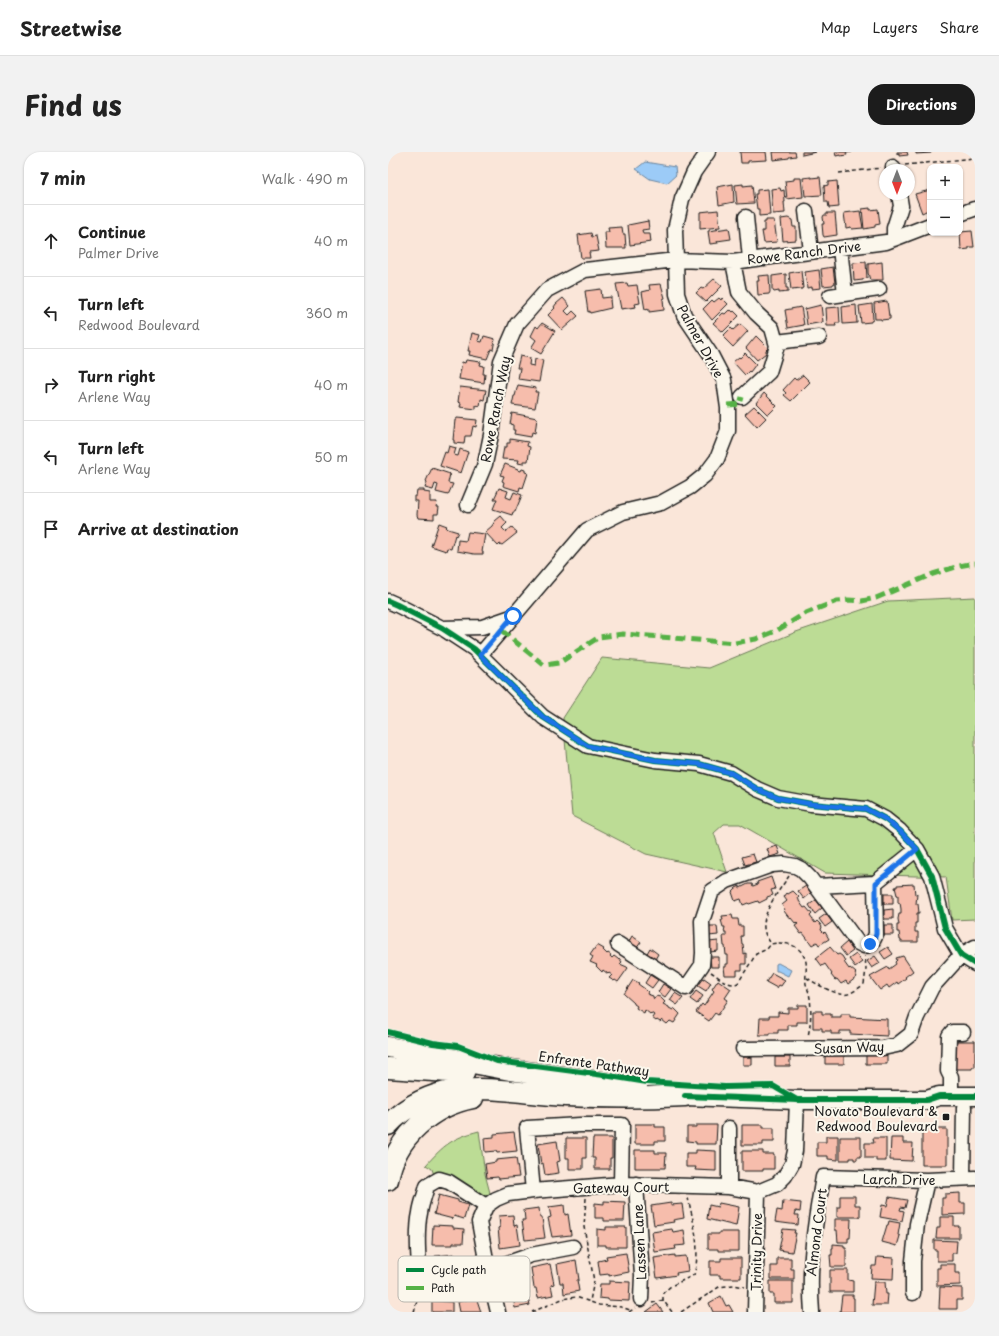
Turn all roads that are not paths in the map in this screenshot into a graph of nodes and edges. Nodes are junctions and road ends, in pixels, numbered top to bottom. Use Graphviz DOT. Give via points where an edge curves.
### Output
graph roads {
  1 [pos="708,152"];
  2 [pos="900,200"];
  3 [pos="974,209"];
  4 [pos="806,211"];
  5 [pos="963,213"];
  6 [pos="746,216"];
  7 [pos="927,227"];
  8 [pos="894,239"];
  9 [pos="840,248"];
  10 [pos="811,251"];
  11 [pos="750,258"];
  12 [pos="676,260"];
  13 [pos="733,262"];
  14 [pos="879,289"];
  15 [pos="845,294"];
  16 [pos="830,296"];
  17 [pos="819,336"];
  18 [pos="776,342"];
  19 [pos="742,397"];
  20 [pos="468,505"];
  21 [pos="388,601"];
  22 [pos="513,616"];
  23 [pos="442,628"];
  24 [pos="480,655"];
  25 [pos="917,849"];
  26 [pos="876,883"];
  27 [pos="818,886"];
  28 [pos="618,944"];
  29 [pos="975,947"];
  30 [pos="961,955"];
  31 [pos="975,964"];
  32 [pos="963,1032"];
  33 [pos="388,1048"];
  34 [pos="743,1049"];
  35 [pos="388,1068"];
  36 [pos="590,1081"];
  37 [pos="537,1094"];
  38 [pos="685,1096"];
  39 [pos="797,1100"];
  40 [pos="966,1101"];
  41 [pos="388,1125"];
  42 [pos="729,1128"];
  43 [pos="823,1177"];
  44 [pos="969,1178"];
  45 [pos="388,1180"];
  46 [pos="927,1180"];
  47 [pos="621,1184"];
  48 [pos="636,1184"];
  49 [pos="729,1187"];
  50 [pos="533,1191"];
  51 [pos="758,1192"];
  52 [pos="486,1206"];
  53 [pos="573,1247"];
  54 [pos="418,1256"];
  55 [pos="485,1256"];
  56 [pos="529,1256"];
  57 [pos="913,1293"];
  58 [pos="641,1300"];
  59 [pos="496,1302"];
  60 [pos="498,1312"];
  61 [pos="754,1312"];
  62 [pos="812,1312"];
  1 -- 12 [label="street, Palmer Drive" via="694,172 682,199 675,230"];
  2 -- 8 [label="street"];
  3 -- 5 [label="street"];
  4 -- 10 [label="street"];
  6 -- 11 [label="street"];
  7 -- 8 [label="street, Rowe Ranch Drive"];
  8 -- 9 [label="street, Rowe Ranch Drive"];
  9 -- 10 [label="street, Rowe Ranch Drive"];
  9 -- 15 [label="street"];
  10 -- 11 [label="street, Rowe Ranch Drive"];
  11 -- 13 [label="street, Rowe Ranch Drive"];
  12 -- 13 [label="street, Rowe Ranch Drive"];
  12 -- 20 [label="street, Rowe Ranch Way" via="586,270 547,290 518,324 501,361 492,435 485,464"];
  12 -- 22 [label="street, Palmer Drive" via="677,294 684,315 711,355 724,380 728,430 717,459 705,475 690,487 661,503 623,512 587,530"];
  13 -- 18 [label="street" via="739,292 772,328"];
  14 -- 15 [label="street"];
  15 -- 16 [label="street"];
  17 -- 18 [label="street"];
  18 -- 19 [label="street" via="769,372"];
  21 -- 23 [label="street"];
  22 -- 23 [label="street" via="482,627"];
  22 -- 24 [label="street, Palmer Drive"];
  23 -- 24 [label="street"];
  24 -- 25 [label="street" via="543,717 588,746 655,760 699,764 731,773 778,798 866,809 885,819"];
  25 -- 26 [label="street"];
  25 -- 30 [label="street" via="932,876 945,928"];
  26 -- 27 [label="street"];
  26 -- 27 [label="street" via="876,934 870,944 864,946 858,943"];
  27 -- 28 [label="street" via="801,869 784,864 772,865 727,881 712,891 702,921 702,965 686,988"];
  29 -- 30 [label="street, Susan Way"];
  30 -- 31 [label="street"];
  30 -- 34 [label="street, Susan Way" via="932,987 917,1017 912,1034 897,1045 883,1048"];
  32 -- 40 [label="street" via="952,1032 949,1036 948,1070"];
  33 -- 36 [label="highway"];
  35 -- 36 [label="highway"];
  36 -- 38 [label="highway"];
  37 -- 38 [label="highway" via="615,1098"];
  37 -- 41 [label="highway" via="474,1088 445,1092 417,1102"];
  37 -- 45 [label="highway" via="474,1098 453,1103 434,1113 420,1123 404,1142 393,1162"];
  38 -- 39 [label="main road"];
  39 -- 40 [label="main road" via="927,1100 939,1096"];
  39 -- 51 [label="street" via="792,1164 786,1176 777,1184"];
  40 -- 44 [label="street"];
  42 -- 49 [label="street"];
  43 -- 46 [label="street, Larch Drive"];
  43 -- 62 [label="street, Almond Court" via="813,1235 810,1286"];
  44 -- 46 [label="street, Larch Drive"];
  46 -- 57 [label="street" via="914,1246"];
  47 -- 48 [label="street, Gateway Court"];
  47 -- 50 [label="street, Gateway Court"];
  47 -- 50 [label="street" via="622,1125 527,1128"];
  48 -- 49 [label="street, Gateway Court"];
  48 -- 58 [label="street, Lassen Lane" via="642,1275"];
  49 -- 51 [label="street, Gateway Court"];
  50 -- 52 [label="street, Gateway Court" via="508,1194"];
  51 -- 61 [label="street, Trinity Drive"];
  52 -- 54 [label="street" via="449,1182 439,1179 427,1186 420,1213"];
  52 -- 55 [label="street" via="479,1222"];
  53 -- 56 [label="street"];
  59 -- 60 [label="street"];
}
